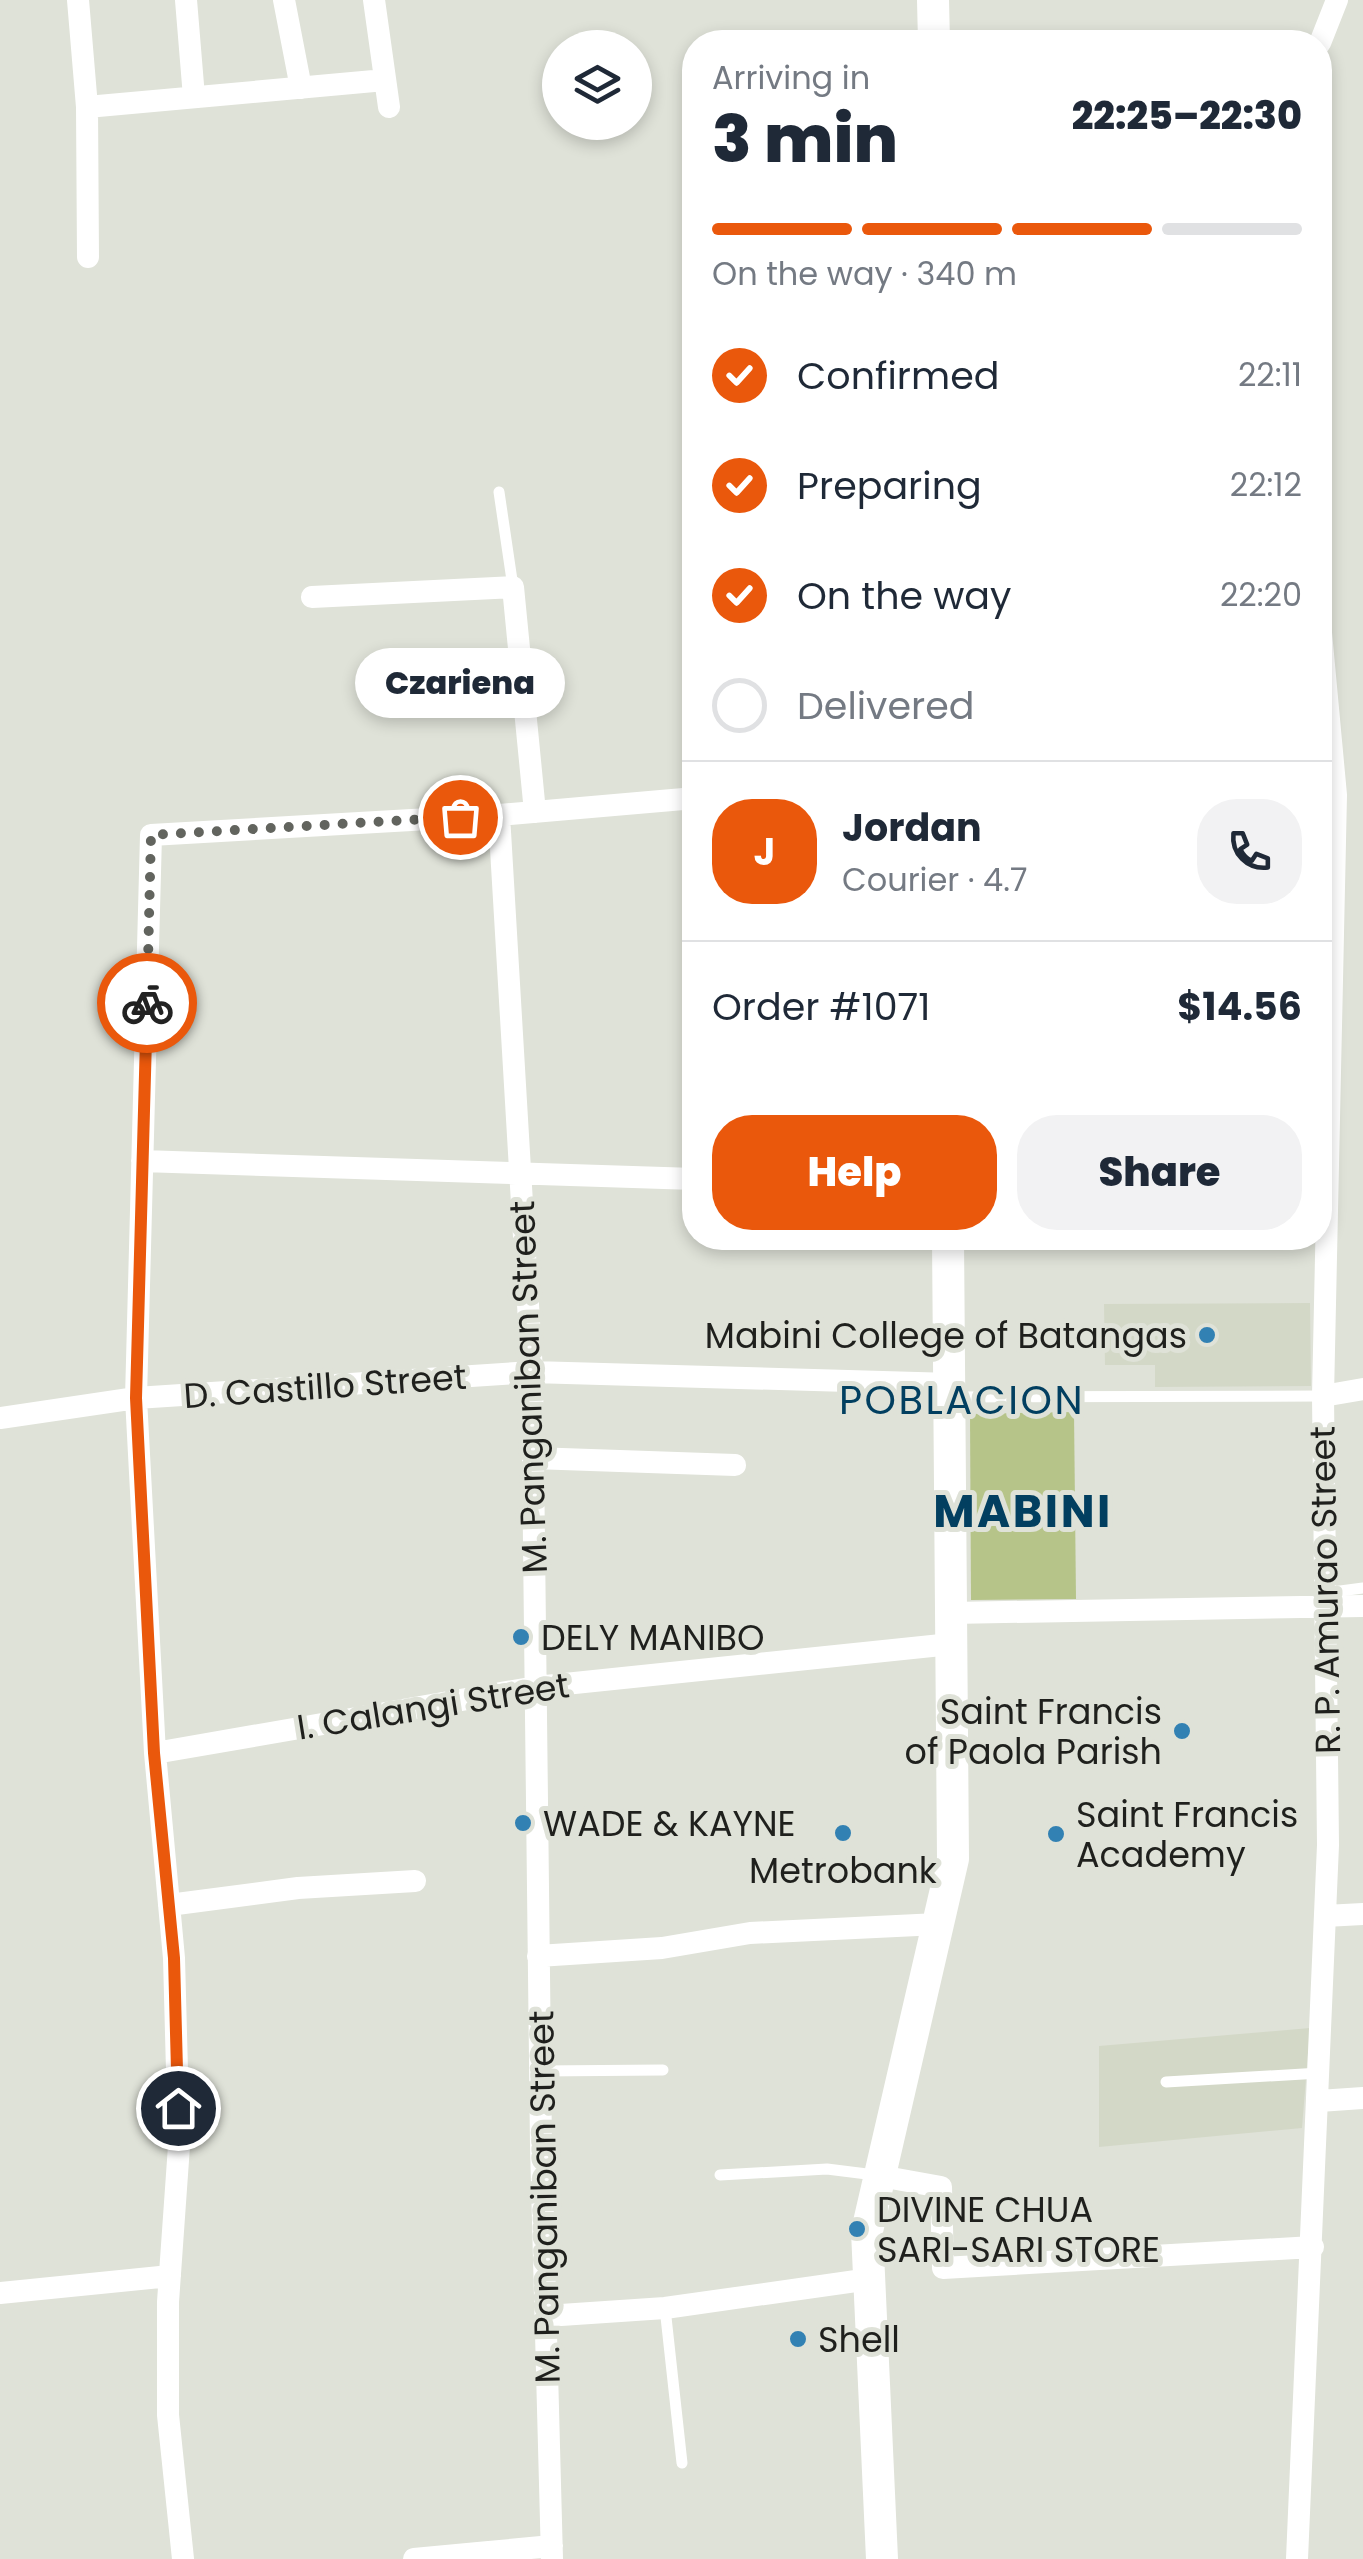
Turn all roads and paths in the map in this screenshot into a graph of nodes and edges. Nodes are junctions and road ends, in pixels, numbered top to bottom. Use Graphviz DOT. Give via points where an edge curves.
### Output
graph roads {
  1 [pos="78,0"];
  2 [pos="186,0"];
  3 [pos="284,0"];
  4 [pos="374,0"];
  5 [pos="934,0"];
  6 [pos="1337,0"];
  7 [pos="934,30"];
  8 [pos="1325,30"];
  9 [pos="385,80"];
  10 [pos="301,88"];
  11 [pos="194,98"];
  12 [pos="87,107"];
  13 [pos="389,107"];
  14 [pos="88,257"];
  15 [pos="499,492"];
  16 [pos="512,588"];
  17 [pos="312,597"];
  18 [pos="682,799"];
  19 [pos="535,812"];
  20 [pos="499,815"];
  21 [pos="142,1161"];
  22 [pos="520,1176"];
  23 [pos="682,1179"];
  24 [pos="948,1250"];
  25 [pos="1323,1250"];
  26 [pos="532,1372"];
  27 [pos="1363,1389"];
  28 [pos="952,1390"];
  29 [pos="1324,1396"];
  30 [pos="136,1398"];
  31 [pos="0,1418"];
  32 [pos="533,1458"];
  33 [pos="734,1466"];
  34 [pos="1363,1588"];
  35 [pos="1325,1600"];
  36 [pos="1363,1606"];
  37 [pos="951,1628"];
  38 [pos="536,1687"];
  39 [pos="154,1753"];
  40 [pos="415,1882"];
  41 [pos="170,1905"];
  42 [pos="1363,1914"];
  43 [pos="1325,1916"];
  44 [pos="938,1924"];
  45 [pos="538,1956"];
  46 [pos="662,2070"];
  47 [pos="540,2072"];
  48 [pos="1320,2073"];
  49 [pos="1166,2082"];
  50 [pos="1363,2098"];
  51 [pos="1319,2101"];
  52 [pos="720,2175"];
  53 [pos="880,2176"];
  54 [pos="1314,2247"];
  55 [pos="170,2276"];
  56 [pos="870,2278"];
  57 [pos="0,2293"];
  58 [pos="666,2308"];
  59 [pos="546,2316"];
  60 [pos="682,2463"];
  61 [pos="552,2553"];
  62 [pos="182,2559"];
  63 [pos="414,2559"];
  64 [pos="882,2559"];
  65 [pos="1297,2559"];
  1 -- 12 [label="street"];
  2 -- 11 [label="street"];
  3 -- 10 [label="street"];
  4 -- 9 [label="street"];
  5 -- 7 [label="main road"];
  6 -- 8 [label="street"];
  9 -- 10 [label="street"];
  9 -- 13 [label="street"];
  10 -- 11 [label="street"];
  11 -- 12 [label="street"];
  12 -- 14 [label="street"];
  15 -- 16 [label="lane"];
  16 -- 17 [label="street"];
  16 -- 19 [label="street"];
  18 -- 19 [label="street"];
  19 -- 20 [label="street"];
  20 -- 21 [label="street" via="151,835"];
  20 -- 22 [label="street, M. Panganiban Street"];
  21 -- 22 [label="street"];
  21 -- 30 [label="street"];
  22 -- 23 [label="street"];
  22 -- 26 [label="street, M. Panganiban Street"];
  24 -- 28 [label="main road"];
  25 -- 29 [label="street, R. P. Amurao Street"];
  26 -- 28 [label="street, D. Castillo Street"];
  26 -- 30 [label="street, D. Castillo Street"];
  26 -- 32 [label="street, M. Panganiban Street"];
  27 -- 29 [label="street"];
  28 -- 29 [label="lane, D. Castillo Street"];
  28 -- 37 [label="main road"];
  29 -- 35 [label="street, R. P. Amurao Street"];
  30 -- 31 [label="street, D. Castillo Street"];
  30 -- 39 [label="street"];
  32 -- 33 [label="street"];
  32 -- 38 [label="street, M. Panganiban Street"];
  34 -- 35 [label="lane"];
  35 -- 36 [label="street, I. Calangi Street"];
  35 -- 37 [label="street, I. Calangi Street"];
  35 -- 43 [label="street, R. P. Amurao Street"];
  37 -- 38 [label="street, I. Calangi Street"];
  37 -- 44 [label="main road" via="952,1859"];
  38 -- 39 [label="street, I. Calangi Street"];
  38 -- 45 [label="street, M. Panganiban Street"];
  39 -- 41 [label="street"];
  40 -- 41 [label="street"];
  41 -- 55 [label="street" via="179,2146"];
  42 -- 43 [label="street"];
  43 -- 48 [label="street, R. P. Amurao Street"];
  44 -- 45 [label="street" via="750,1932 662,1948"];
  44 -- 53 [label="main road"];
  45 -- 47 [label="street, M. Panganiban Street"];
  46 -- 47 [label="lane"];
  47 -- 59 [label="street, M. Panganiban Street"];
  48 -- 49 [label="lane"];
  48 -- 51 [label="street, R. P. Amurao Street"];
  50 -- 51 [label="street"];
  51 -- 54 [label="street, R. P. Amurao Street"];
  52 -- 53 [label="lane" via="827,2169"];
  53 -- 54 [label="street" via="941,2187 943,2268"];
  53 -- 56 [label="main road" via="868,2232"];
  54 -- 65 [label="street, R. P. Amurao Street"];
  55 -- 57 [label="street"];
  55 -- 62 [label="street" via="168,2415"];
  56 -- 58 [label="street"];
  56 -- 64 [label="main road"];
  58 -- 59 [label="street"];
  58 -- 60 [label="lane"];
  59 -- 61 [label="street, M. Panganiban Street"];
  61 -- 63 [label="street"];
}
